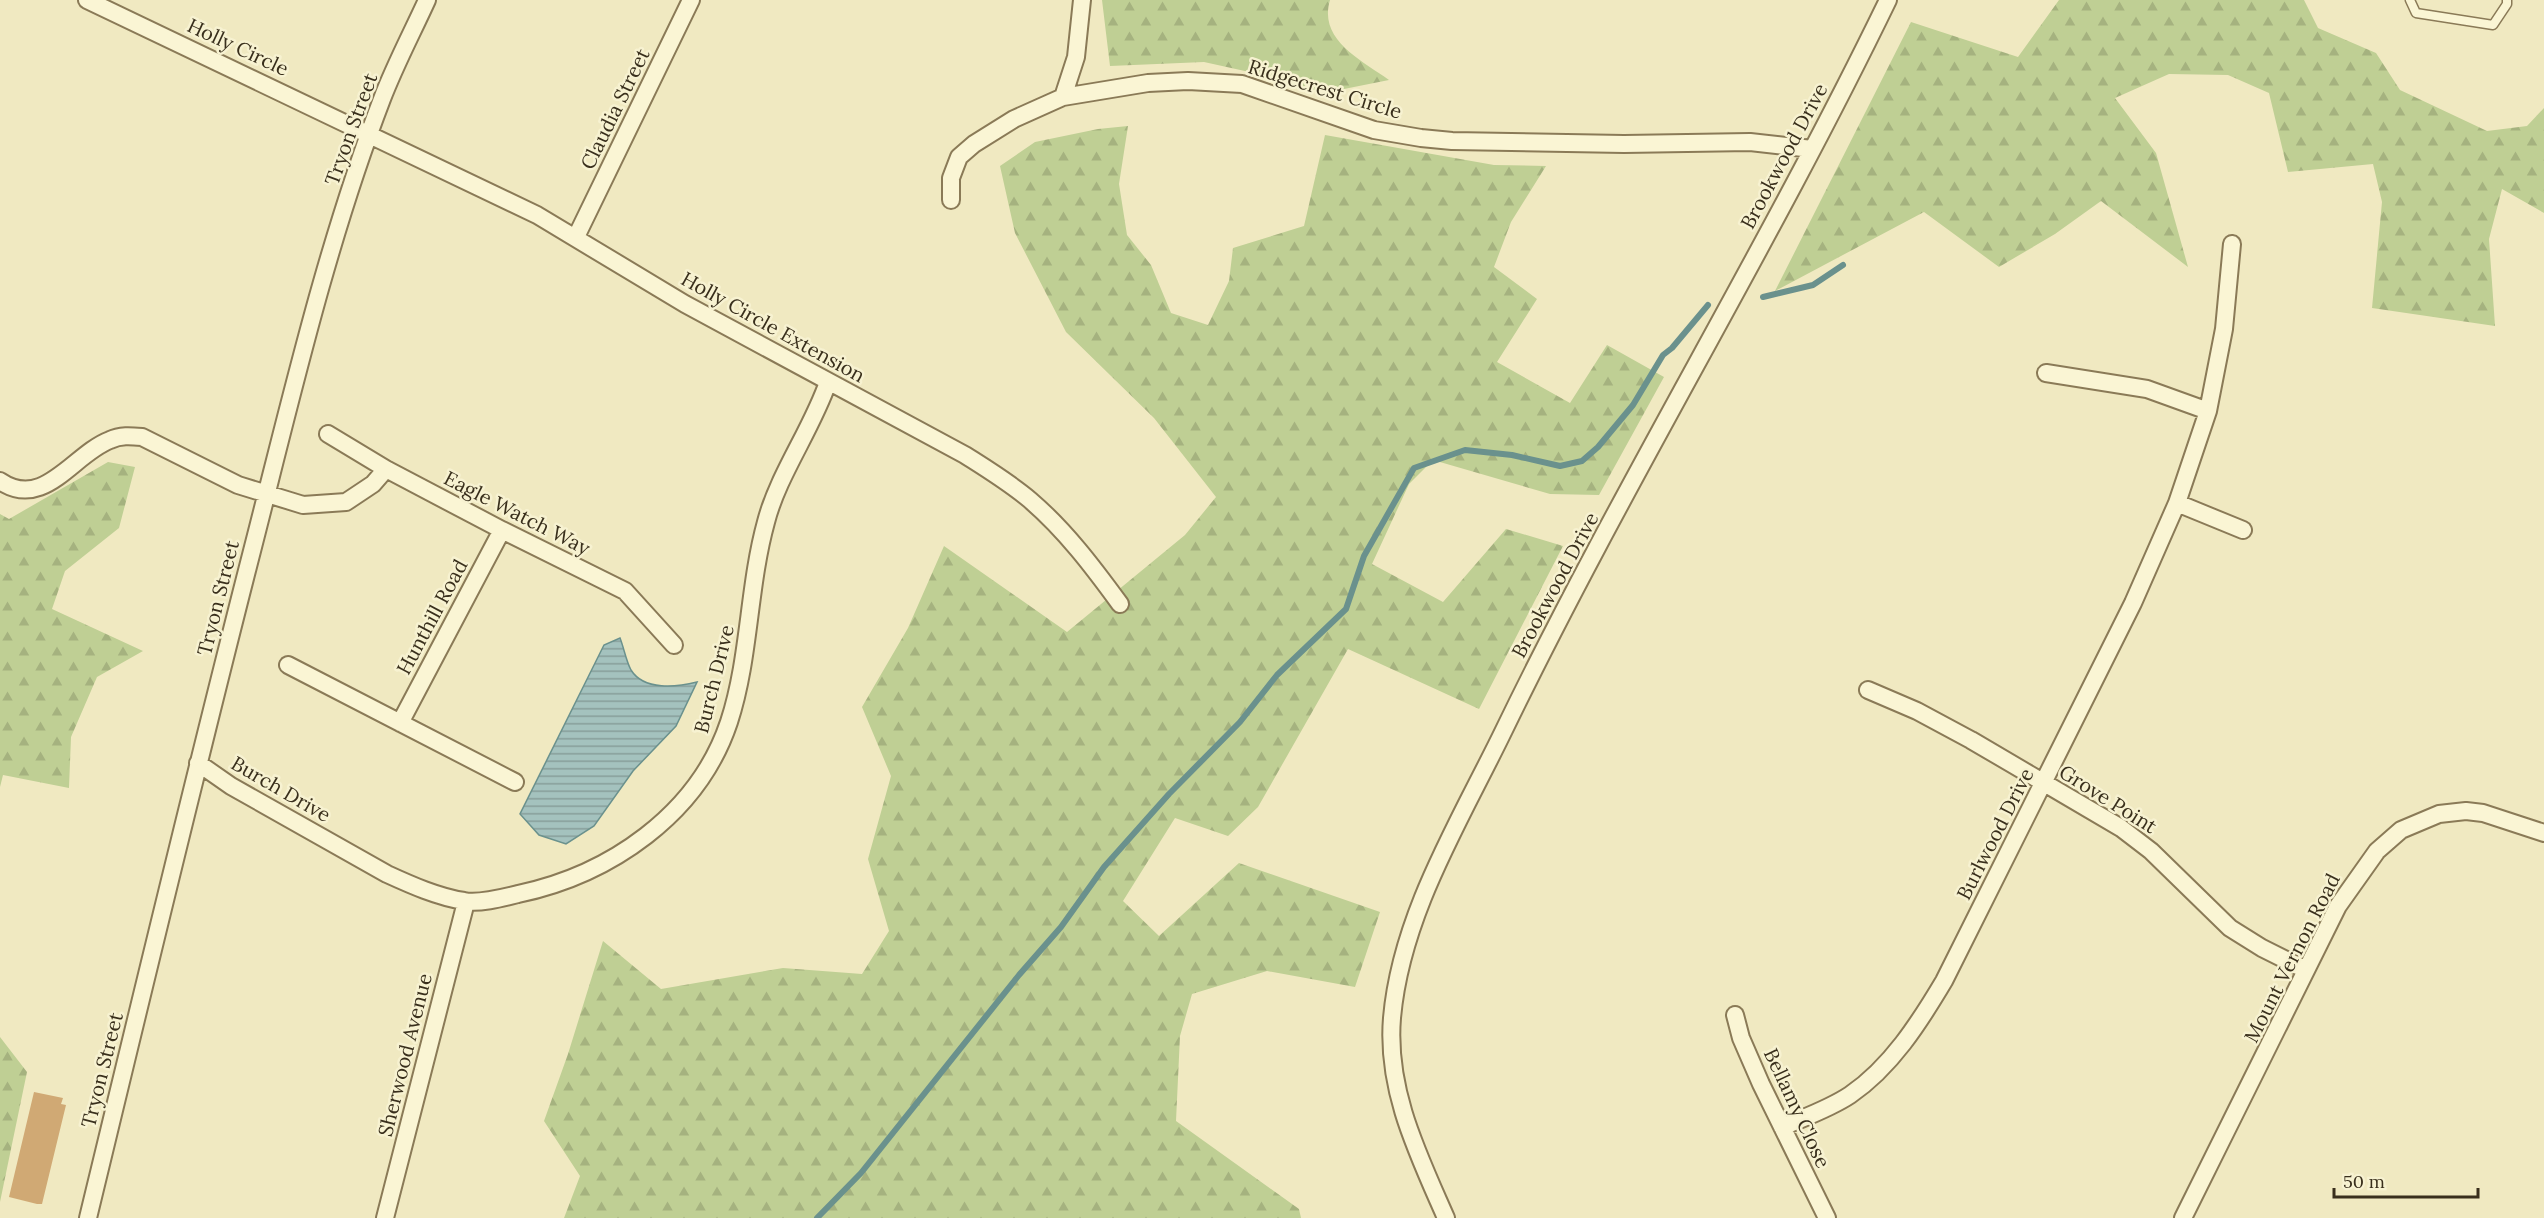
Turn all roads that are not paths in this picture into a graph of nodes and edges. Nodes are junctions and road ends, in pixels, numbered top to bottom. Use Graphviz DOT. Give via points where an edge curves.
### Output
graph roads {
  1 [pos="87,0"];
  2 [pos="427,0"];
  3 [pos="692,0"];
  4 [pos="1082,0"];
  5 [pos="1888,0"];
  6 [pos="2410,0"];
  7 [pos="2507,0"];
  8 [pos="1062,97"];
  9 [pos="370,134"];
  10 [pos="1812,149"];
  11 [pos="951,200"];
  12 [pos="576,237"];
  13 [pos="2232,244"];
  14 [pos="2046,373"];
  15 [pos="828,382"];
  16 [pos="2208,411"];
  17 [pos="328,434"];
  18 [pos="386,469"];
  19 [pos="0,481"];
  20 [pos="266,495"];
  21 [pos="2176,503"];
  22 [pos="502,530"];
  23 [pos="2243,530"];
  24 [pos="1120,604"];
  25 [pos="674,645"];
  26 [pos="288,665"];
  27 [pos="1868,690"];
  28 [pos="400,723"];
  29 [pos="198,763"];
  30 [pos="515,782"];
  31 [pos="2043,783"];
  32 [pos="2544,833"];
  33 [pos="466,902"];
  34 [pos="2306,970"];
  35 [pos="1736,1015"];
  36 [pos="1782,1127"];
  37 [pos="88,1218"];
  38 [pos="385,1218"];
  39 [pos="1446,1218"];
  40 [pos="1827,1218"];
  41 [pos="2182,1218"];
  1 -- 9 [label="street, Holly Circle"];
  2 -- 9 [label="street, Tryon Street"];
  3 -- 12 [label="street, Claudia Street"];
  4 -- 8 [label="street" via="1076,57"];
  5 -- 10 [label="street, Brookwood Drive"];
  6 -- 7 [label="lane" via="2416,13 2493,25"];
  8 -- 10 [label="street, Ridgecrest Circle" via="1148,83 1219,81 1242,84 1374,130 1421,138 1624,144 1750,142"];
  8 -- 11 [label="street, Ridgecrest Circle" via="1014,119 958,157 951,178"];
  9 -- 12 [label="street, Holly Circle Extension"];
  9 -- 20 [label="street, Tryon Street" via="320,293"];
  10 -- 39 [label="street, Brookwood Drive" via="1566,607 1418,913 1392,1016 1393,1071 1408,1127"];
  12 -- 15 [label="street, Holly Circle Extension" via="685,304"];
  13 -- 16 [label="street, Burlwood Drive" via="2224,329"];
  14 -- 16 [label="street" via="2147,389"];
  15 -- 24 [label="street, Holly Circle Extension" via="965,455 1008,483 1054,523"];
  15 -- 33 [label="street, Burch Drive" via="819,410 767,519 734,705 720,745 702,776 652,831 602,865 547,888"];
  16 -- 21 [label="street, Burlwood Drive"];
  17 -- 18 [label="street, Eagle Watch Way"];
  18 -- 20 [label="street" via="373,484 346,502 303,505"];
  18 -- 22 [label="street, Eagle Watch Way"];
  19 -- 20 [label="street" via="26,490 42,487 98,446 132,436"];
  20 -- 29 [label="street, Tryon Street"];
  21 -- 23 [label="street"];
  21 -- 31 [label="street, Burlwood Drive" via="2133,603"];
  22 -- 25 [label="street, Eagle Watch Way" via="625,591"];
  22 -- 28 [label="street, Hunthill Road"];
  26 -- 28 [label="street"];
  27 -- 31 [label="street, Grove Point" via="1917,711"];
  28 -- 30 [label="street"];
  29 -- 33 [label="street, Burch Drive" via="231,786 387,874"];
  29 -- 37 [label="street, Tryon Street"];
  31 -- 34 [label="street, Grove Point" via="2095,811 2151,850 2230,928"];
  31 -- 36 [label="street, Burlwood Drive" via="1944,981 1906,1040 1850,1095"];
  32 -- 34 [label="street, Mount Vernon Road" via="2500,817 2466,811 2422,819 2401,831 2365,865 2338,906"];
  33 -- 38 [label="street, Sherwood Avenue"];
  34 -- 41 [label="street, Mount Vernon Road"];
  35 -- 36 [label="street, Bellamy Close" via="1741,1038"];
  36 -- 40 [label="street, Bellamy Close"];
}
